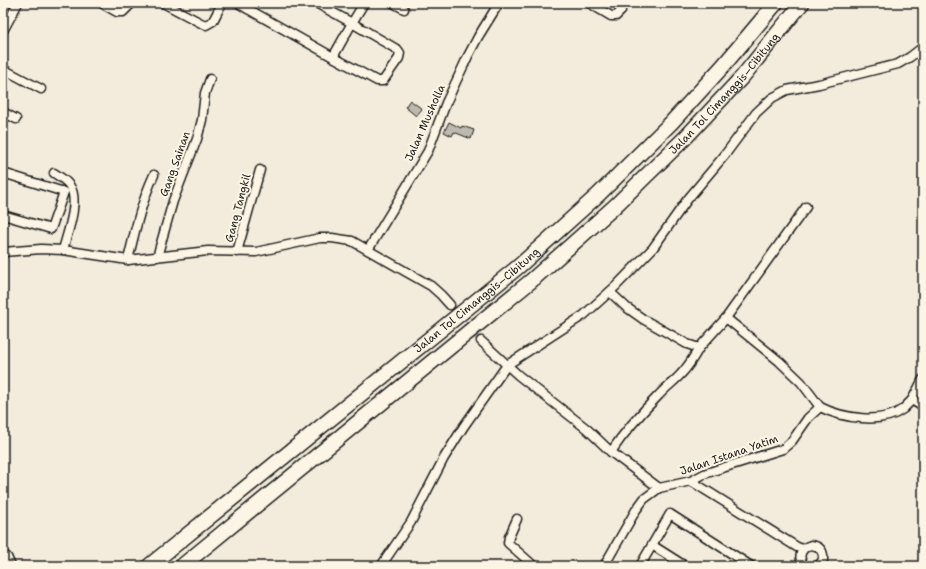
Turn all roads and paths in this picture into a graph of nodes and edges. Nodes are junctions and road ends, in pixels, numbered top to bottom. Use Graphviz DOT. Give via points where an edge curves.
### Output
graph roads {
  1 [pos="18,3"];
  2 [pos="101,3"];
  3 [pos="132,3"];
  4 [pos="163,3"];
  5 [pos="222,3"];
  6 [pos="238,3"];
  7 [pos="316,3"];
  8 [pos="364,3"];
  9 [pos="393,3"];
  10 [pos="499,3"];
  11 [pos="589,3"];
  12 [pos="776,3"];
  13 [pos="802,3"];
  14 [pos="250,6"];
  15 [pos="404,9"];
  16 [pos="621,11"];
  17 [pos="352,23"];
  18 [pos="3,31"];
  19 [pos="923,47"];
  20 [pos="333,57"];
  21 [pos="3,69"];
  22 [pos="210,79"];
  23 [pos="41,89"];
  24 [pos="3,112"];
  25 [pos="16,119"];
  26 [pos="260,170"];
  27 [pos="3,173"];
  28 [pos="54,173"];
  29 [pos="154,175"];
  30 [pos="806,207"];
  31 [pos="3,215"];
  32 [pos="63,250"];
  33 [pos="368,250"];
  34 [pos="3,252"];
  35 [pos="237,252"];
  36 [pos="157,256"];
  37 [pos="128,260"];
  38 [pos="610,292"];
  39 [pos="450,305"];
  40 [pos="726,318"];
  41 [pos="481,341"];
  42 [pos="699,348"];
  43 [pos="506,365"];
  44 [pos="923,379"];
  45 [pos="912,400"];
  46 [pos="820,407"];
  47 [pos="923,407"];
  48 [pos="611,452"];
  49 [pos="691,481"];
  50 [pos="659,488"];
  51 [pos="517,519"];
  52 [pos="652,545"];
  53 [pos="803,549"];
  54 [pos="3,554"];
  55 [pos="11,566"];
  56 [pos="149,566"];
  57 [pos="182,566"];
  58 [pos="382,566"];
  59 [pos="534,566"];
  60 [pos="604,566"];
  61 [pos="640,566"];
  62 [pos="685,566"];
  63 [pos="751,566"];
  64 [pos="805,566"];
  65 [pos="818,566"];
  1 -- 18 [label="street"];
  2 -- 3 [label="street" via="117,12 123,12"];
  4 -- 5 [label="street" via="206,25 213,20"];
  6 -- 14 [label="street"];
  7 -- 17 [label="street"];
  8 -- 17 [label="street"];
  9 -- 15 [label="street"];
  10 -- 33 [label="street, Jalan Musholla" via="468,56 446,103 428,151"];
  11 -- 16 [label="street" via="612,16"];
  12 -- 56 [label="highway, Jalan Tol Cimanggis–Cibitung" via="671,123 592,200 518,266"];
  13 -- 57 [label="highway, Jalan Tol Cimanggis–Cibitung" via="743,76 614,208 531,281"];
  14 -- 20 [label="street"];
  17 -- 20 [label="street"];
  17 -- 20 [label="street" via="398,50 399,58 384,81 377,81"];
  19 -- 38 [label="street" via="898,64 787,90 772,98 756,113 687,200 653,248"];
  21 -- 23 [label="street"];
  22 -- 36 [label="street, Gang Sainan" via="197,139 173,201"];
  24 -- 25 [label="street"];
  26 -- 35 [label="street, Gang Tangkil"];
  27 -- 31 [label="street" via="64,192 51,229"];
  28 -- 32 [label="street" via="71,187 74,200"];
  29 -- 37 [label="street" via="140,212"];
  30 -- 40 [label="street"];
  32 -- 34 [label="street"];
  32 -- 37 [label="street"];
  33 -- 35 [label="street" via="352,242 320,238 272,250"];
  33 -- 39 [label="street" via="431,286"];
  35 -- 36 [label="street" via="208,251"];
  36 -- 37 [label="street"];
  38 -- 42 [label="street" via="643,319"];
  38 -- 43 [label="street" via="584,315"];
  40 -- 42 [label="street"];
  40 -- 46 [label="street" via="779,361 801,382"];
  41 -- 43 [label="street"];
  42 -- 48 [label="street" via="681,375 640,414"];
  43 -- 48 [label="street" via="587,429"];
  43 -- 58 [label="street" via="444,458 411,522"];
  44 -- 45 [label="street"];
  45 -- 46 [label="street" via="902,410 883,417 852,417 829,412"];
  45 -- 47 [label="street"];
  46 -- 49 [label="street, Jalan Istana Yatim" via="783,449 719,468"];
  48 -- 50 [label="street"];
  49 -- 50 [label="street, Jalan Istana Yatim"];
  49 -- 53 [label="street"];
  50 -- 60 [label="street" via="644,499 636,510"];
  51 -- 59 [label="street" via="508,543"];
  52 -- 61 [label="street"];
  52 -- 62 [label="street"];
  52 -- 63 [label="street" via="670,514"];
  53 -- 64 [label="street" via="800,558"];
  53 -- 65 [label="street" via="811,545 819,548 823,560"];
  54 -- 55 [label="street"];
}
